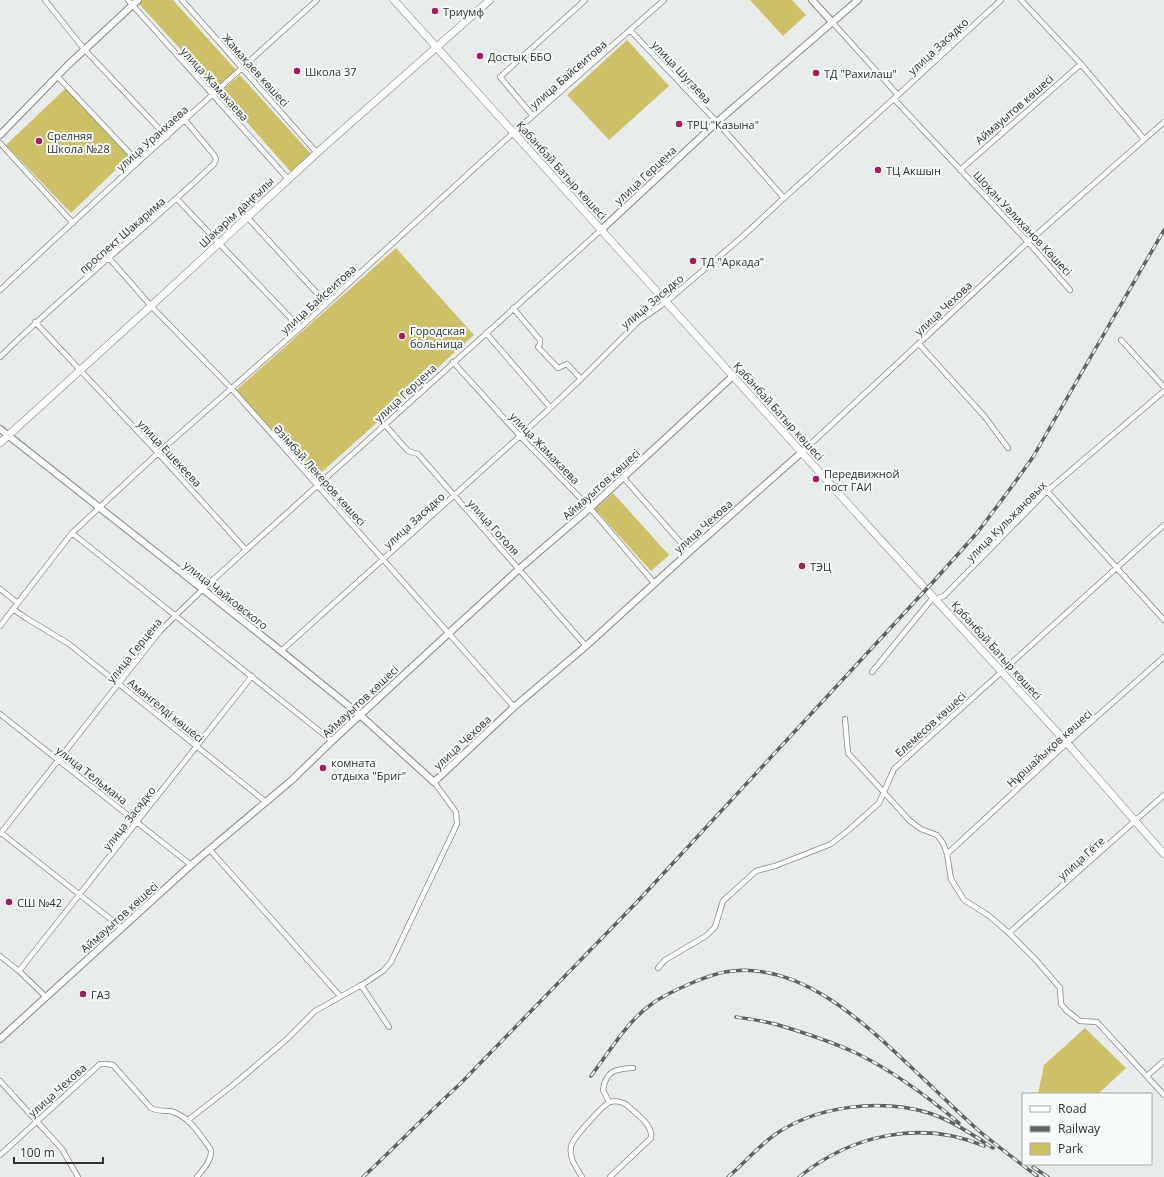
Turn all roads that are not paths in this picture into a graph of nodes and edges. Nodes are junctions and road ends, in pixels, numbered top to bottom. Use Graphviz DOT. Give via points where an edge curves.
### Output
graph roads {
  1 [pos="45,0"];
  2 [pos="128,0"];
  3 [pos="138,0"];
  4 [pos="182,0"];
  5 [pos="317,0"];
  6 [pos="394,0"];
  7 [pos="490,0"];
  8 [pos="585,0"];
  9 [pos="664,0"];
  10 [pos="812,0"];
  11 [pos="858,0"];
  12 [pos="1002,0"];
  13 [pos="1021,0"];
  14 [pos="132,6"];
  15 [pos="833,23"];
  16 [pos="630,30"];
  17 [pos="437,48"];
  18 [pos="84,49"];
  19 [pos="1081,64"];
  20 [pos="242,68"];
  21 [pos="57,76"];
  22 [pos="213,95"];
  23 [pos="898,95"];
  24 [pos="894,99"];
  25 [pos="533,116"];
  26 [pos="185,120"];
  27 [pos="717,122"];
  28 [pos="1164,122"];
  29 [pos="514,133"];
  30 [pos="0,136"];
  31 [pos="167,137"];
  32 [pos="1144,139"];
  33 [pos="0,143"];
  34 [pos="317,153"];
  35 [pos="138,162"];
  36 [pos="960,170"];
  37 [pos="288,179"];
  38 [pos="784,198"];
  39 [pos="177,199"];
  40 [pos="247,217"];
  41 [pos="73,223"];
  42 [pos="601,230"];
  43 [pos="1028,242"];
  44 [pos="219,243"];
  45 [pos="109,258"];
  46 [pos="0,289"];
  47 [pos="1070,290"];
  48 [pos="666,302"];
  49 [pos="326,304"];
  50 [pos="151,306"];
  51 [pos="513,308"];
  52 [pos="35,322"];
  53 [pos="300,328"];
  54 [pos="486,333"];
  55 [pos="1121,340"];
  56 [pos="919,344"];
  57 [pos="0,357"];
  58 [pos="453,362"];
  59 [pos="80,370"];
  60 [pos="733,376"];
  61 [pos="581,379"];
  62 [pos="1164,387"];
  63 [pos="231,388"];
  64 [pos="1164,391"];
  65 [pos="550,407"];
  66 [pos="385,425"];
  67 [pos="0,429"];
  68 [pos="8,435"];
  69 [pos="520,436"];
  70 [pos="0,443"];
  71 [pos="1008,448"];
  72 [pos="802,452"];
  73 [pos="158,453"];
  74 [pos="623,477"];
  75 [pos="318,484"];
  76 [pos="1047,491"];
  77 [pos="454,496"];
  78 [pos="100,508"];
  79 [pos="590,508"];
  80 [pos="1164,525"];
  81 [pos="72,534"];
  82 [pos="246,550"];
  83 [pos="689,552"];
  84 [pos="384,559"];
  85 [pos="1116,568"];
  86 [pos="519,569"];
  87 [pos="655,584"];
  88 [pos="0,589"];
  89 [pos="203,589"];
  90 [pos="935,599"];
  91 [pos="18,603"];
  92 [pos="13,609"];
  93 [pos="176,616"];
  94 [pos="1164,620"];
  95 [pos="0,626"];
  96 [pos="449,634"];
  97 [pos="586,646"];
  98 [pos="281,651"];
  99 [pos="1164,657"];
  100 [pos="1002,671"];
  101 [pos="872,672"];
  102 [pos="252,676"];
  103 [pos="119,684"];
  104 [pos="514,707"];
  105 [pos="0,714"];
  106 [pos="360,716"];
  107 [pos="846,719"];
  108 [pos="332,741"];
  109 [pos="1067,744"];
  110 [pos="197,746"];
  111 [pos="58,760"];
  112 [pos="434,782"];
  113 [pos="884,793"];
  114 [pos="1164,795"];
  115 [pos="266,802"];
  116 [pos="138,822"];
  117 [pos="1135,822"];
  118 [pos="0,833"];
  119 [pos="209,849"];
  120 [pos="947,854"];
  121 [pos="1164,854"];
  122 [pos="191,865"];
  123 [pos="79,895"];
  124 [pos="122,928"];
  125 [pos="1009,934"];
  126 [pos="0,956"];
  127 [pos="658,968"];
  128 [pos="19,971"];
  129 [pos="361,985"];
  130 [pos="340,996"];
  131 [pos="46,997"];
  132 [pos="389,1027"];
  133 [pos="0,1040"];
  134 [pos="1164,1061"];
  135 [pos="633,1068"];
  136 [pos="1147,1076"];
  137 [pos="0,1081"];
  138 [pos="1164,1095"];
  139 [pos="609,1102"];
  140 [pos="188,1120"];
  141 [pos="37,1122"];
  142 [pos="0,1155"];
  143 [pos="78,1177"];
  144 [pos="197,1177"];
  145 [pos="582,1177"];
  146 [pos="610,1177"];
  1 -- 18 [label="street"];
  2 -- 14 [label="street, улица Жамакаева"];
  3 -- 14 [label="street"];
  4 -- 20 [label="street, Жамақаев көшесі"];
  5 -- 20 [label="street, улица Уранхаева"];
  6 -- 17 [label="main road, Қабанбай Батыр көшесі"];
  7 -- 17 [label="main road, Шәкәрім даңғылы"];
  8 -- 25 [label="street" via="500,77"];
  9 -- 16 [label="street, улица Байсеитова"];
  10 -- 15 [label="street"];
  11 -- 15 [label="street, улица Герцена"];
  12 -- 23 [label="street, улица Засядко"];
  13 -- 19 [label="street"];
  14 -- 18 [label="street"];
  14 -- 22 [label="street, улица Жамакаева"];
  15 -- 23 [label="street"];
  15 -- 27 [label="street, улица Герцена"];
  16 -- 25 [label="street, улица Байсеитова"];
  16 -- 27 [label="street, улица Шугаева"];
  17 -- 29 [label="main road, Қабанбай Батыр көшесі"];
  17 -- 34 [label="main road, Шәкәрім даңғылы"];
  18 -- 21 [label="street"];
  18 -- 31 [label="street"];
  19 -- 32 [label="street"];
  19 -- 36 [label="street, Аймауытов көшесі"];
  20 -- 22 [label="street, улица Уранхаева"];
  20 -- 34 [label="street, Жамақаев көшесі"];
  21 -- 30 [label="street"];
  21 -- 35 [label="street"];
  22 -- 26 [label="street, улица Уранхаева"];
  22 -- 37 [label="street, улица Жамакаева"];
  23 -- 24 [label="street, улица Засядко"];
  24 -- 36 [label="street, Шоқан Уәлиханов Көшесі"];
  24 -- 38 [label="street, улица Засядко"];
  25 -- 29 [label="street, улица Байсеитова"];
  26 -- 31 [label="street, улица Уранхаева"];
  26 -- 39 [label="street, проспект Шакарима" via="216,159 214,164"];
  27 -- 38 [label="street, улица Шугаева"];
  27 -- 42 [label="street, улица Герцена"];
  28 -- 32 [label="street, улица Чехова"];
  29 -- 42 [label="main road, Қабанбай Батыр көшесі"];
  29 -- 49 [label="street, улица Байсеитова"];
  31 -- 35 [label="street, улица Уранхаева"];
  32 -- 43 [label="street, улица Чехова"];
  33 -- 41 [label="street"];
  34 -- 37 [label="main road, Шәкәрім даңғылы"];
  35 -- 41 [label="street, улица Уранхаева"];
  36 -- 43 [label="street, Шоқан Уәлиханов Көшесі"];
  37 -- 40 [label="main road, Шәкәрім даңғылы"];
  38 -- 48 [label="street, улица Засядко"];
  39 -- 44 [label="street"];
  39 -- 45 [label="street, проспект Шакарима"];
  40 -- 44 [label="main road, Шәкәрім даңғылы"];
  40 -- 49 [label="street"];
  41 -- 46 [label="street, улица Уранхаева"];
  42 -- 48 [label="main road, Қабанбай Батыр көшесі"];
  42 -- 51 [label="street, улица Герцена"];
  43 -- 47 [label="street, Шоқан Уәлиханов Көшесі"];
  43 -- 56 [label="street, улица Чехова"];
  44 -- 50 [label="main road, Шәкәрім даңғылы"];
  44 -- 53 [label="street"];
  45 -- 50 [label="street, Әзімбай Лекеров көшесі"];
  45 -- 52 [label="street, проспект Шакарима"];
  48 -- 60 [label="main road, Қабанбай Батыр көшесі"];
  48 -- 61 [label="street, улица Засядко" via="639,321"];
  49 -- 53 [label="street, улица Байсеитова"];
  50 -- 59 [label="main road, Шәкәрім даңғылы"];
  50 -- 63 [label="street, Әзімбай Лекеров көшесі"];
  51 -- 54 [label="street, улица Герцена"];
  51 -- 61 [label="street" via="540,340 538,347 558,368 567,364"];
  52 -- 57 [label="street, проспект Шакарима"];
  52 -- 59 [label="street, улица Ешекеева"];
  53 -- 63 [label="street, улица Байсеитова"];
  54 -- 58 [label="street, улица Герцена"];
  54 -- 65 [label="street"];
  55 -- 62 [label="street"];
  56 -- 71 [label="street" via="985,417"];
  56 -- 72 [label="street, улица Чехова"];
  58 -- 66 [label="street, улица Герцена"];
  58 -- 69 [label="street, улица Жамакаева"];
  59 -- 68 [label="main road, Шәкәрім даңғылы"];
  59 -- 73 [label="street, улица Ешекеева"];
  60 -- 72 [label="main road, Қабанбай Батыр көшесі"];
  60 -- 74 [label="street, Аймауытов көшесі"];
  61 -- 65 [label="street, улица Засядко"];
  63 -- 73 [label="street, улица Байсеитова"];
  63 -- 75 [label="street, Әзімбай Лекеров көшесі"];
  64 -- 76 [label="street, улица Кульжановых"];
  65 -- 69 [label="street, улица Засядко"];
  66 -- 75 [label="street, улица Герцена"];
  66 -- 77 [label="street, улица Гоголя" via="408,451 418,454"];
  67 -- 68 [label="street, улица Чайковского"];
  68 -- 70 [label="main road, Шәкәрім даңғылы"];
  68 -- 78 [label="street, улица Чайковского"];
  69 -- 77 [label="street, улица Засядко"];
  69 -- 79 [label="street, улица Жамакаева"];
  72 -- 83 [label="street, улица Чехова"];
  72 -- 90 [label="main road, Қабанбай Батыр көшесі"];
  73 -- 78 [label="street, улица Байсеитова"];
  73 -- 82 [label="street, улица Ешекеева"];
  74 -- 79 [label="street, Аймауытов көшесі"];
  74 -- 83 [label="street"];
  75 -- 82 [label="street, улица Герцена"];
  75 -- 84 [label="street, Әзімбай Лекеров көшесі"];
  76 -- 85 [label="street"];
  76 -- 90 [label="street, улица Кульжановых" via="944,596"];
  77 -- 84 [label="street, улица Засядко"];
  77 -- 86 [label="street, улица Гоголя"];
  78 -- 81 [label="street, улица Байсеитова"];
  78 -- 89 [label="street, улица Чайковского"];
  79 -- 86 [label="street, Аймауытов көшесі"];
  79 -- 87 [label="street, улица Жамакаева"];
  80 -- 85 [label="street, Елемесов көшесі"];
  81 -- 91 [label="street, улица Байсеитова"];
  81 -- 93 [label="street"];
  82 -- 89 [label="street, улица Герцена"];
  83 -- 87 [label="street, улица Чехова"];
  84 -- 96 [label="street, Әзімбай Лекеров көшесі"];
  84 -- 98 [label="street, улица Засядко"];
  85 -- 94 [label="street"];
  85 -- 100 [label="street, Елемесов көшесі"];
  86 -- 96 [label="street, Аймауытов көшесі"];
  86 -- 97 [label="street, улица Гоголя"];
  87 -- 97 [label="street, улица Чехова"];
  88 -- 91 [label="street"];
  89 -- 93 [label="street, улица Герцена"];
  89 -- 98 [label="street, улица Чайковского"];
  90 -- 100 [label="main road, Қабанбай Батыр көшесі"];
  90 -- 101 [label="street, улица Кульжановых" via="931,600"];
  91 -- 92 [label="street, улица Байсеитова"];
  92 -- 95 [label="street, улица Байсеитова"];
  92 -- 103 [label="street, Амангелді көшесі" via="69,644"];
  93 -- 102 [label="street"];
  93 -- 103 [label="street, улица Герцена" via="160,631"];
  96 -- 104 [label="street, Әзімбай Лекеров көшесі"];
  96 -- 106 [label="street, Аймауытов көшесі"];
  97 -- 104 [label="street, улица Чехова"];
  98 -- 106 [label="street, улица Чайковского"];
  99 -- 109 [label="street, Нұршайықов көшесі"];
  100 -- 109 [label="main road, Қабанбай Батыр көшесі"];
  100 -- 113 [label="street, Елемесов көшесі" via="894,769"];
  102 -- 108 [label="street"];
  102 -- 110 [label="street, улица Засядко"];
  103 -- 110 [label="street, Амангелді көшесі"];
  103 -- 111 [label="street, улица Герцена"];
  104 -- 112 [label="street, улица Чехова"];
  105 -- 111 [label="street, улица Тельмана"];
  106 -- 108 [label="street, Аймауытов көшесі"];
  106 -- 112 [label="street, улица Чайковского"];
  107 -- 113 [label="street" via="848,753"];
  108 -- 115 [label="street, Аймауытов көшесі"];
  109 -- 117 [label="main road, Қабанбай Батыр көшесі"];
  109 -- 120 [label="street, Нұршайықов көшесі"];
  110 -- 115 [label="street, Амангелді көшесі"];
  110 -- 116 [label="street, улица Засядко"];
  111 -- 116 [label="street, улица Тельмана"];
  111 -- 118 [label="street, улица Герцена"];
  112 -- 129 [label="street, улица Чехова" via="456,812 457,824 391,962 383,971"];
  113 -- 120 [label="street" via="910,821 921,829 937,835"];
  113 -- 127 [label="street, Елемесов көшесі" via="879,803 831,844 775,866 756,870 723,901 715,927 706,936 665,960"];
  114 -- 117 [label="street, улица Гёте"];
  115 -- 119 [label="street, Аймауытов көшесі"];
  116 -- 122 [label="street, улица Тельмана"];
  116 -- 123 [label="street, улица Засядко"];
  117 -- 121 [label="main road, Қабанбай Батыр көшесі"];
  117 -- 125 [label="street, улица Гёте"];
  118 -- 123 [label="street"];
  119 -- 122 [label="street, Аймауытов көшесі"];
  119 -- 130 [label="street"];
  120 -- 125 [label="street" via="951,879 964,900 988,915"];
  122 -- 124 [label="street, Аймауытов көшесі"];
  123 -- 124 [label="street"];
  123 -- 128 [label="street, улица Засядко"];
  124 -- 131 [label="street, Аймауытов көшесі"];
  125 -- 136 [label="street" via="1060,988 1061,1004 1067,1011 1080,1021 1097,1022"];
  126 -- 128 [label="street"];
  128 -- 131 [label="street"];
  129 -- 130 [label="street, улица Чехова"];
  129 -- 132 [label="street"];
  130 -- 140 [label="street, улица Чехова" via="315,1011 286,1040"];
  131 -- 133 [label="street, Аймауытов көшесі"];
  134 -- 136 [label="street"];
  135 -- 139 [label="street" via="618,1069 608,1075 603,1090"];
  136 -- 138 [label="street"];
  137 -- 141 [label="street"];
  139 -- 145 [label="street" via="578,1133 571,1145 572,1161"];
  139 -- 146 [label="street" via="616,1101 627,1105 650,1127 652,1133 652,1138"];
  140 -- 141 [label="street, улица Чехова" via="170,1111 156,1111 151,1108 112,1065 100,1064"];
  140 -- 144 [label="street, улица Чехова" via="211,1150 210,1158"];
  141 -- 142 [label="street, улица Чехова"];
  141 -- 143 [label="street" via="62,1150"];
}
